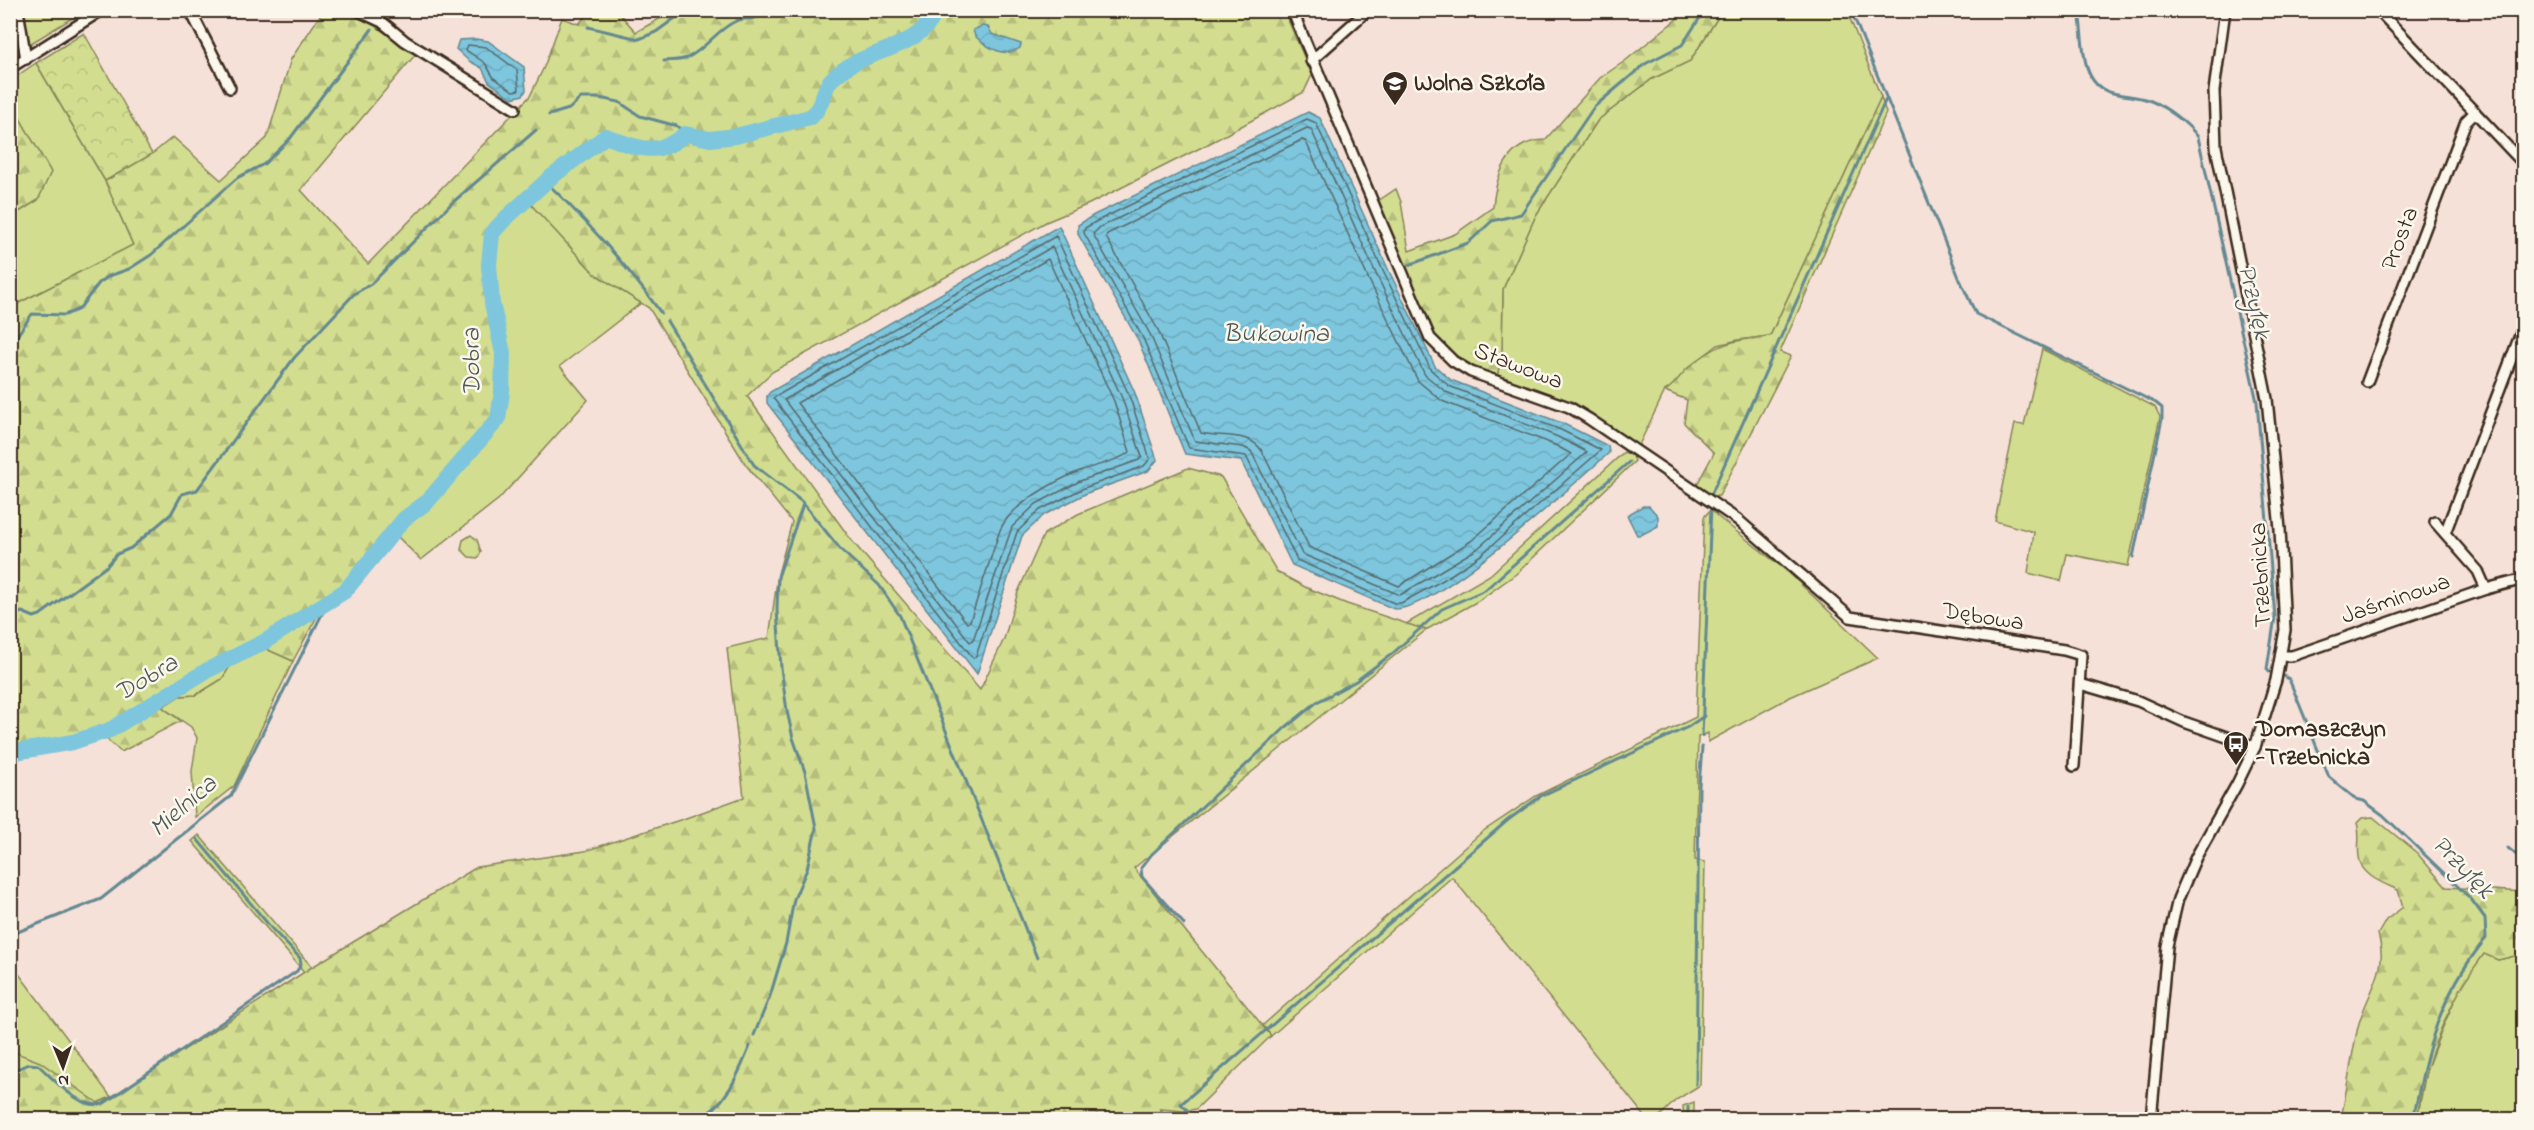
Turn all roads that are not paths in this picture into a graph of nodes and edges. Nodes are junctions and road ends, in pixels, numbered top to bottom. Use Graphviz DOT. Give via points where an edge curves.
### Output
graph roads {
  1 [pos="18,10"];
  2 [pos="102,10"];
  3 [pos="190,10"];
  4 [pos="356,10"];
  5 [pos="1292,10"];
  6 [pos="1368,10"];
  7 [pos="2225,10"];
  8 [pos="2378,10"];
  9 [pos="29,57"];
  10 [pos="1311,61"];
  11 [pos="10,68"];
  12 [pos="230,88"];
  13 [pos="515,109"];
  14 [pos="2475,112"];
  15 [pos="2523,164"];
  16 [pos="2523,325"];
  17 [pos="2367,382"];
  18 [pos="2435,522"];
  19 [pos="2445,533"];
  20 [pos="2523,579"];
  21 [pos="2486,589"];
  22 [pos="1850,617"];
  23 [pos="2280,660"];
  24 [pos="2080,684"];
  25 [pos="2255,747"];
  26 [pos="2074,766"];
  27 [pos="2151,1119"];
  1 -- 9 [label="street"];
  2 -- 9 [label="street"];
  3 -- 12 [label="street"];
  4 -- 13 [label="street" via="382,22 424,54"];
  5 -- 10 [label="street, Stawowa"];
  6 -- 10 [label="street"];
  7 -- 23 [label="street, Trzebnicka" via="2213,123 2219,172 2262,371 2272,438 2285,603"];
  8 -- 14 [label="street"];
  9 -- 11 [label="street"];
  10 -- 22 [label="street, Stawowa" via="1430,338 1440,350 1471,372 1569,407 1589,419 1738,520"];
  14 -- 15 [label="street"];
  14 -- 17 [label="street, Prosta" via="2466,121"];
  16 -- 19 [label="street"];
  18 -- 19 [label="street"];
  19 -- 21 [label="street" via="2478,571"];
  20 -- 21 [label="street, Jaśminowa"];
  21 -- 23 [label="street, Jaśminowa"];
  22 -- 24 [label="street, Dębowa" via="2076,652 2082,660"];
  23 -- 25 [label="street, Trzebnicka"];
  24 -- 25 [label="street" via="2138,701"];
  24 -- 26 [label="street, Dębowa"];
  25 -- 27 [label="street, Trzebnicka" via="2178,899 2164,967"];
}
